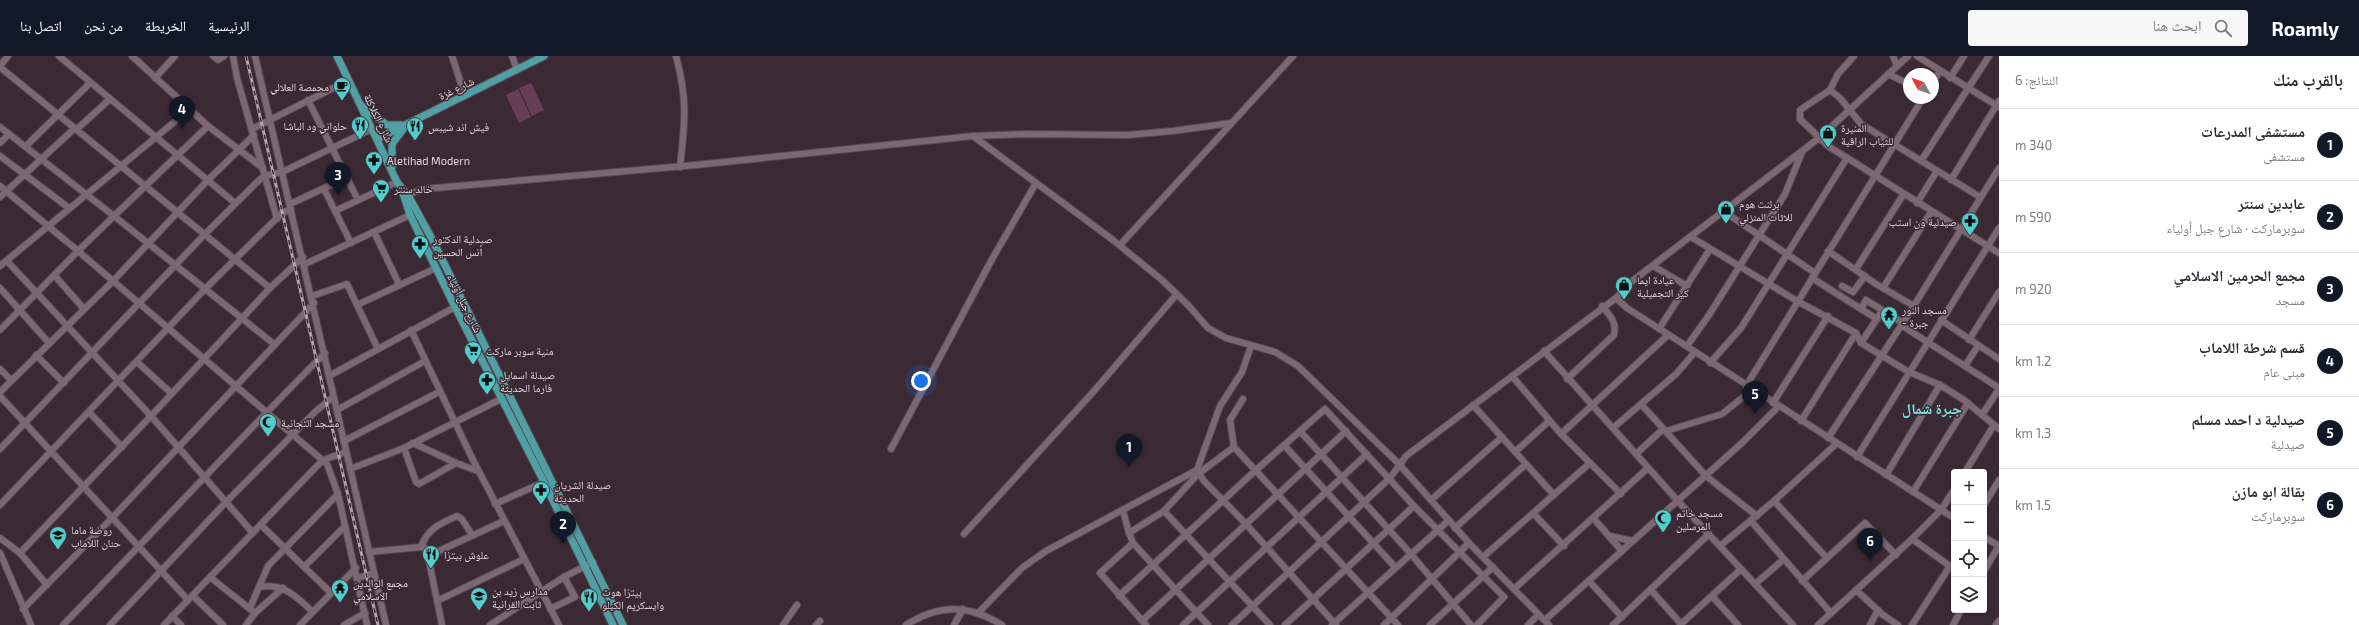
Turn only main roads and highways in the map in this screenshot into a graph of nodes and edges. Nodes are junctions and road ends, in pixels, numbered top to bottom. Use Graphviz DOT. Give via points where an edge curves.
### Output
graph roads {
  1 [pos="337,56"];
  2 [pos="544,56"];
  3 [pos="359,104"];
  4 [pos="407,124"];
  5 [pos="377,139"];
  6 [pos="393,171"];
  7 [pos="404,193"];
  8 [pos="613,625"];
  9 [pos="623,625"];
  1 -- 3 [label="main road, شارع الكلاكلة"];
  2 -- 4 [label="main road, شارع غزة"];
  3 -- 4 [label="main road" via="387,125"];
  3 -- 5 [label="main road, شارع الكلاكلة"];
  4 -- 5 [label="main road, شارع غزة"];
  4 -- 6 [label="main road" via="392,144"];
  5 -- 6 [label="main road, شارع الكلاكلة"];
  6 -- 7 [label="main road, شارع الكلاكلة"];
  7 -- 8 [label="main road, شارع جبل أولياء" via="410,215"];
  7 -- 9 [label="main road, شارع جبل أولياء" via="432,239"];
}
